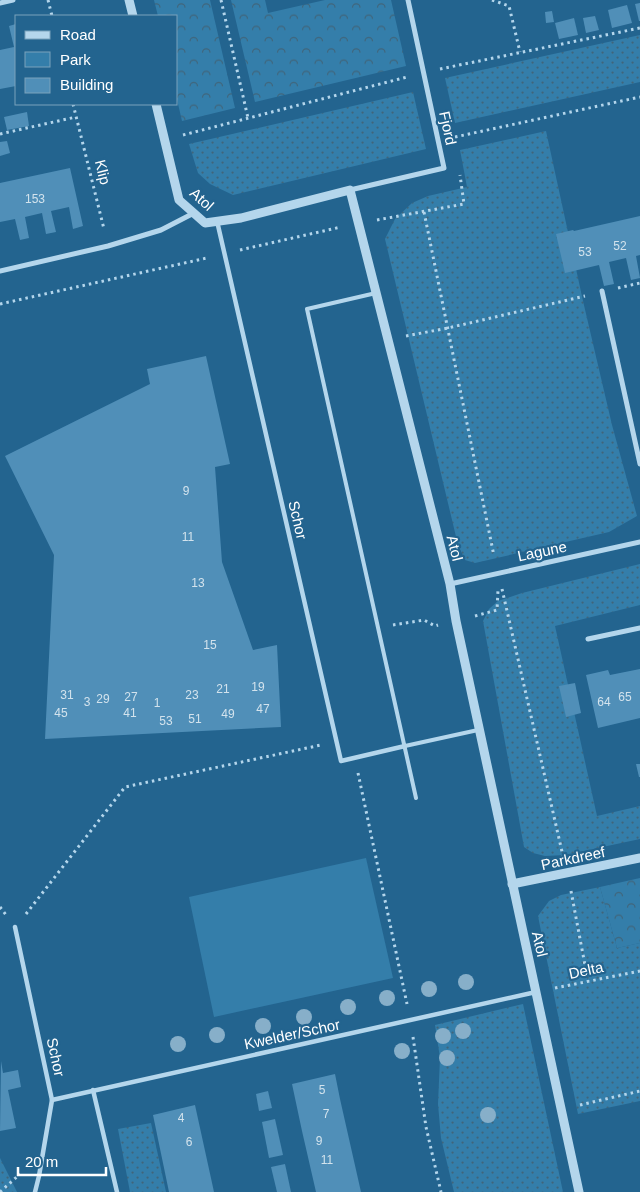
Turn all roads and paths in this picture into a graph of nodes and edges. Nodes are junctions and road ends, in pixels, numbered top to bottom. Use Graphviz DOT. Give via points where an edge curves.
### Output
graph roads {
  1 [pos="13,0"];
  2 [pos="48,0"];
  3 [pos="129,0"];
  4 [pos="221,0"];
  5 [pos="408,0"];
  6 [pos="492,0"];
  7 [pos="0,3"];
  8 [pos="52,15"];
  9 [pos="133,15"];
  10 [pos="640,28"];
  11 [pos="520,52"];
  12 [pos="423,72"];
  13 [pos="640,97"];
  14 [pos="73,105"];
  15 [pos="156,105"];
  16 [pos="76,117"];
  17 [pos="248,118"];
  18 [pos="0,134"];
  19 [pos="165,140"];
  20 [pos="438,142"];
  21 [pos="459,166"];
  22 [pos="350,190"];
  23 [pos="424,212"];
  24 [pos="194,213"];
  25 [pos="217,221"];
  26 [pos="359,223"];
  27 [pos="108,246"];
  28 [pos="224,254"];
  29 [pos="0,271"];
  30 [pos="602,291"];
  31 [pos="376,293"];
  32 [pos="0,304"];
  33 [pos="448,328"];
  34 [pos="388,339"];
  35 [pos="640,464"];
  36 [pos="640,542"];
  37 [pos="498,573"];
  38 [pos="450,584"];
  39 [pos="640,628"];
  40 [pos="588,639"];
  41 [pos="480,730"];
  42 [pos="336,742"];
  43 [pos="405,746"];
  44 [pos="355,758"];
  45 [pos="416,798"];
  46 [pos="640,858"];
  47 [pos="568,873"];
  48 [pos="512,884"];
  49 [pos="15,927"];
  50 [pos="640,971"];
  51 [pos="588,981"];
  52 [pos="537,992"];
  53 [pos="410,1021"];
  54 [pos="93,1090"];
  55 [pos="640,1091"];
  56 [pos="52,1100"];
  57 [pos="562,1109"];
  58 [pos="34,1192"];
  59 [pos="116,1192"];
  60 [pos="441,1192"];
  61 [pos="579,1192"];
  1 -- 7 [label="street"];
  2 -- 8 [label="path"];
  3 -- 9 [label="street"];
  4 -- 17 [label="path"];
  5 -- 12 [label="street, Fjord"];
  6 -- 11 [label="path" via="509,6"];
  10 -- 11 [label="path"];
  11 -- 12 [label="path"];
  12 -- 17 [label="path"];
  12 -- 20 [label="street, Fjord"];
  13 -- 20 [label="path"];
  14 -- 16 [label="path, Klip"];
  15 -- 19 [label="street, Atol"];
  16 -- 18 [label="path"];
  16 -- 27 [label="path, Klip"];
  17 -- 19 [label="path"];
  19 -- 24 [label="street, Atol" via="179,200"];
  20 -- 22 [label="street, Fjord" via="444,168"];
  21 -- 23 [label="path" via="464,204"];
  22 -- 25 [label="street, Atol" via="241,218"];
  22 -- 26 [label="street, Atol"];
  23 -- 26 [label="path"];
  23 -- 33 [label="path"];
  24 -- 25 [label="street, Atol" via="205,223"];
  24 -- 27 [label="street" via="161,230"];
  25 -- 28 [label="street, Schor"];
  26 -- 28 [label="path"];
  26 -- 31 [label="street, Atol"];
  27 -- 29 [label="street"];
  28 -- 32 [label="path"];
  28 -- 42 [label="street, Schor"];
  30 -- 33 [label="path"];
  30 -- 35 [label="street"];
  31 -- 34 [label="street, Atol"];
  31 -- 43 [label="lane" via="307,309"];
  33 -- 34 [label="path"];
  33 -- 37 [label="path"];
  34 -- 38 [label="street, Atol"];
  36 -- 37 [label="street, Lagune"];
  37 -- 38 [label="street, Lagune"];
  37 -- 47 [label="path"];
  38 -- 41 [label="street, Atol"];
  39 -- 40 [label="street"];
  41 -- 43 [label="lane"];
  41 -- 48 [label="street, Atol"];
  42 -- 44 [label="street, Schor" via="340,761"];
  42 -- 49 [label="path" via="125,787"];
  43 -- 44 [label="street"];
  43 -- 45 [label="lane"];
  44 -- 53 [label="path"];
  46 -- 47 [label="street, Parkdreef"];
  47 -- 48 [label="street, Parkdreef"];
  47 -- 51 [label="path"];
  48 -- 52 [label="street, Atol"];
  49 -- 56 [label="street, Schor"];
  50 -- 51 [label="path, Delta"];
  51 -- 52 [label="path, Delta"];
  52 -- 53 [label="street, Kwelder/Schor"];
  52 -- 57 [label="street, Atol"];
  53 -- 54 [label="street, Kwelder/Schor"];
  53 -- 60 [label="path" via="426,1127"];
  54 -- 56 [label="street, Kwelder/Schor"];
  54 -- 59 [label="street"];
  55 -- 57 [label="path"];
  56 -- 58 [label="street, Schor"];
  57 -- 61 [label="street, Atol"];
}
